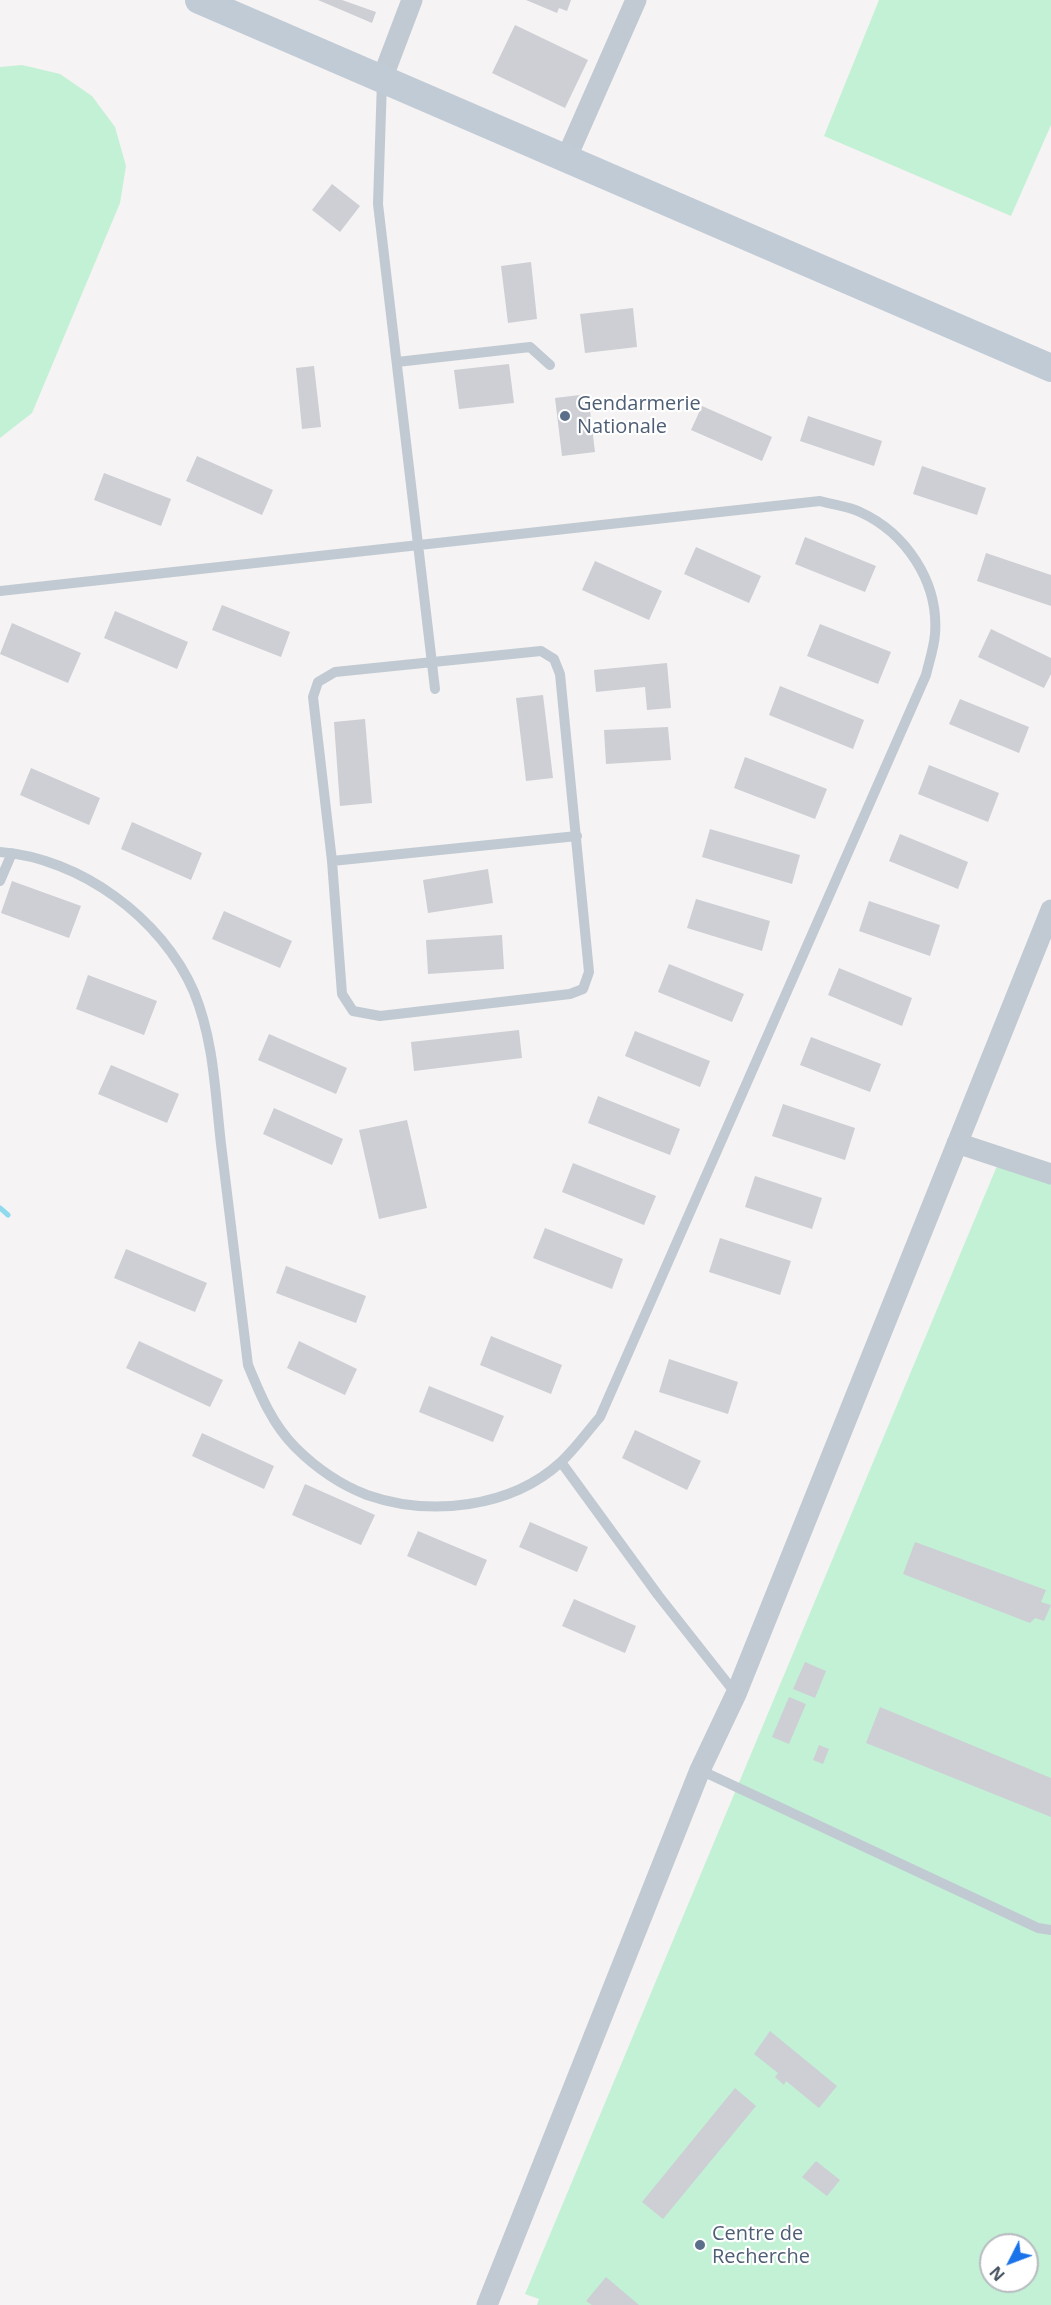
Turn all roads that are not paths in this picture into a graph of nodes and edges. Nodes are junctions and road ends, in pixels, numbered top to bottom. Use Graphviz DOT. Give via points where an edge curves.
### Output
graph roads {
  1 [pos="199,0"];
  2 [pos="412,0"];
  3 [pos="636,0"];
  4 [pos="382,79"];
  5 [pos="566,159"];
  6 [pos="397,362"];
  7 [pos="550,365"];
  8 [pos="1051,368"];
  9 [pos="420,544"];
  10 [pos="0,591"];
  11 [pos="432,661"];
  12 [pos="435,689"];
  13 [pos="577,836"];
  14 [pos="0,852"];
  15 [pos="12,853"];
  16 [pos="332,861"];
  17 [pos="0,881"];
  18 [pos="1051,910"];
  19 [pos="957,1143"];
  20 [pos="1051,1174"];
  21 [pos="561,1462"];
  22 [pos="736,1694"];
  23 [pos="700,1770"];
  24 [pos="1051,1930"];
  25 [pos="487,2305"];
  1 -- 4 [label="street"];
  2 -- 4 [label="street"];
  3 -- 5 [label="street"];
  4 -- 5 [label="street"];
  4 -- 6 [label="lane" via="378,204"];
  5 -- 8 [label="street"];
  6 -- 7 [label="lane" via="530,347"];
  6 -- 9 [label="lane"];
  9 -- 10 [label="lane"];
  9 -- 11 [label="lane"];
  9 -- 21 [label="lane" via="820,501 858,511 884,525 920,566 931,592 935,634 926,675 600,1417"];
  11 -- 12 [label="lane"];
  11 -- 13 [label="lane" via="542,651 554,659 560,674"];
  11 -- 16 [label="lane" via="335,672 318,682 313,697"];
  13 -- 16 [label="lane"];
  13 -- 16 [label="lane" via="589,972 583,989 570,994 380,1016 353,1011 342,994"];
  14 -- 15 [label="lane"];
  15 -- 17 [label="lane"];
  15 -- 21 [label="lane" via="74,872 103,888 133,911 166,947 193,991 212,1046 248,1365 266,1407 294,1446 325,1473 367,1495 418,1507 459,1506 506,1495"];
  18 -- 19 [label="street"];
  19 -- 20 [label="street"];
  19 -- 22 [label="street"];
  21 -- 22 [label="lane" via="658,1596"];
  22 -- 23 [label="street"];
  23 -- 24 [label="lane" via="1038,1928"];
  23 -- 25 [label="street"];
}
